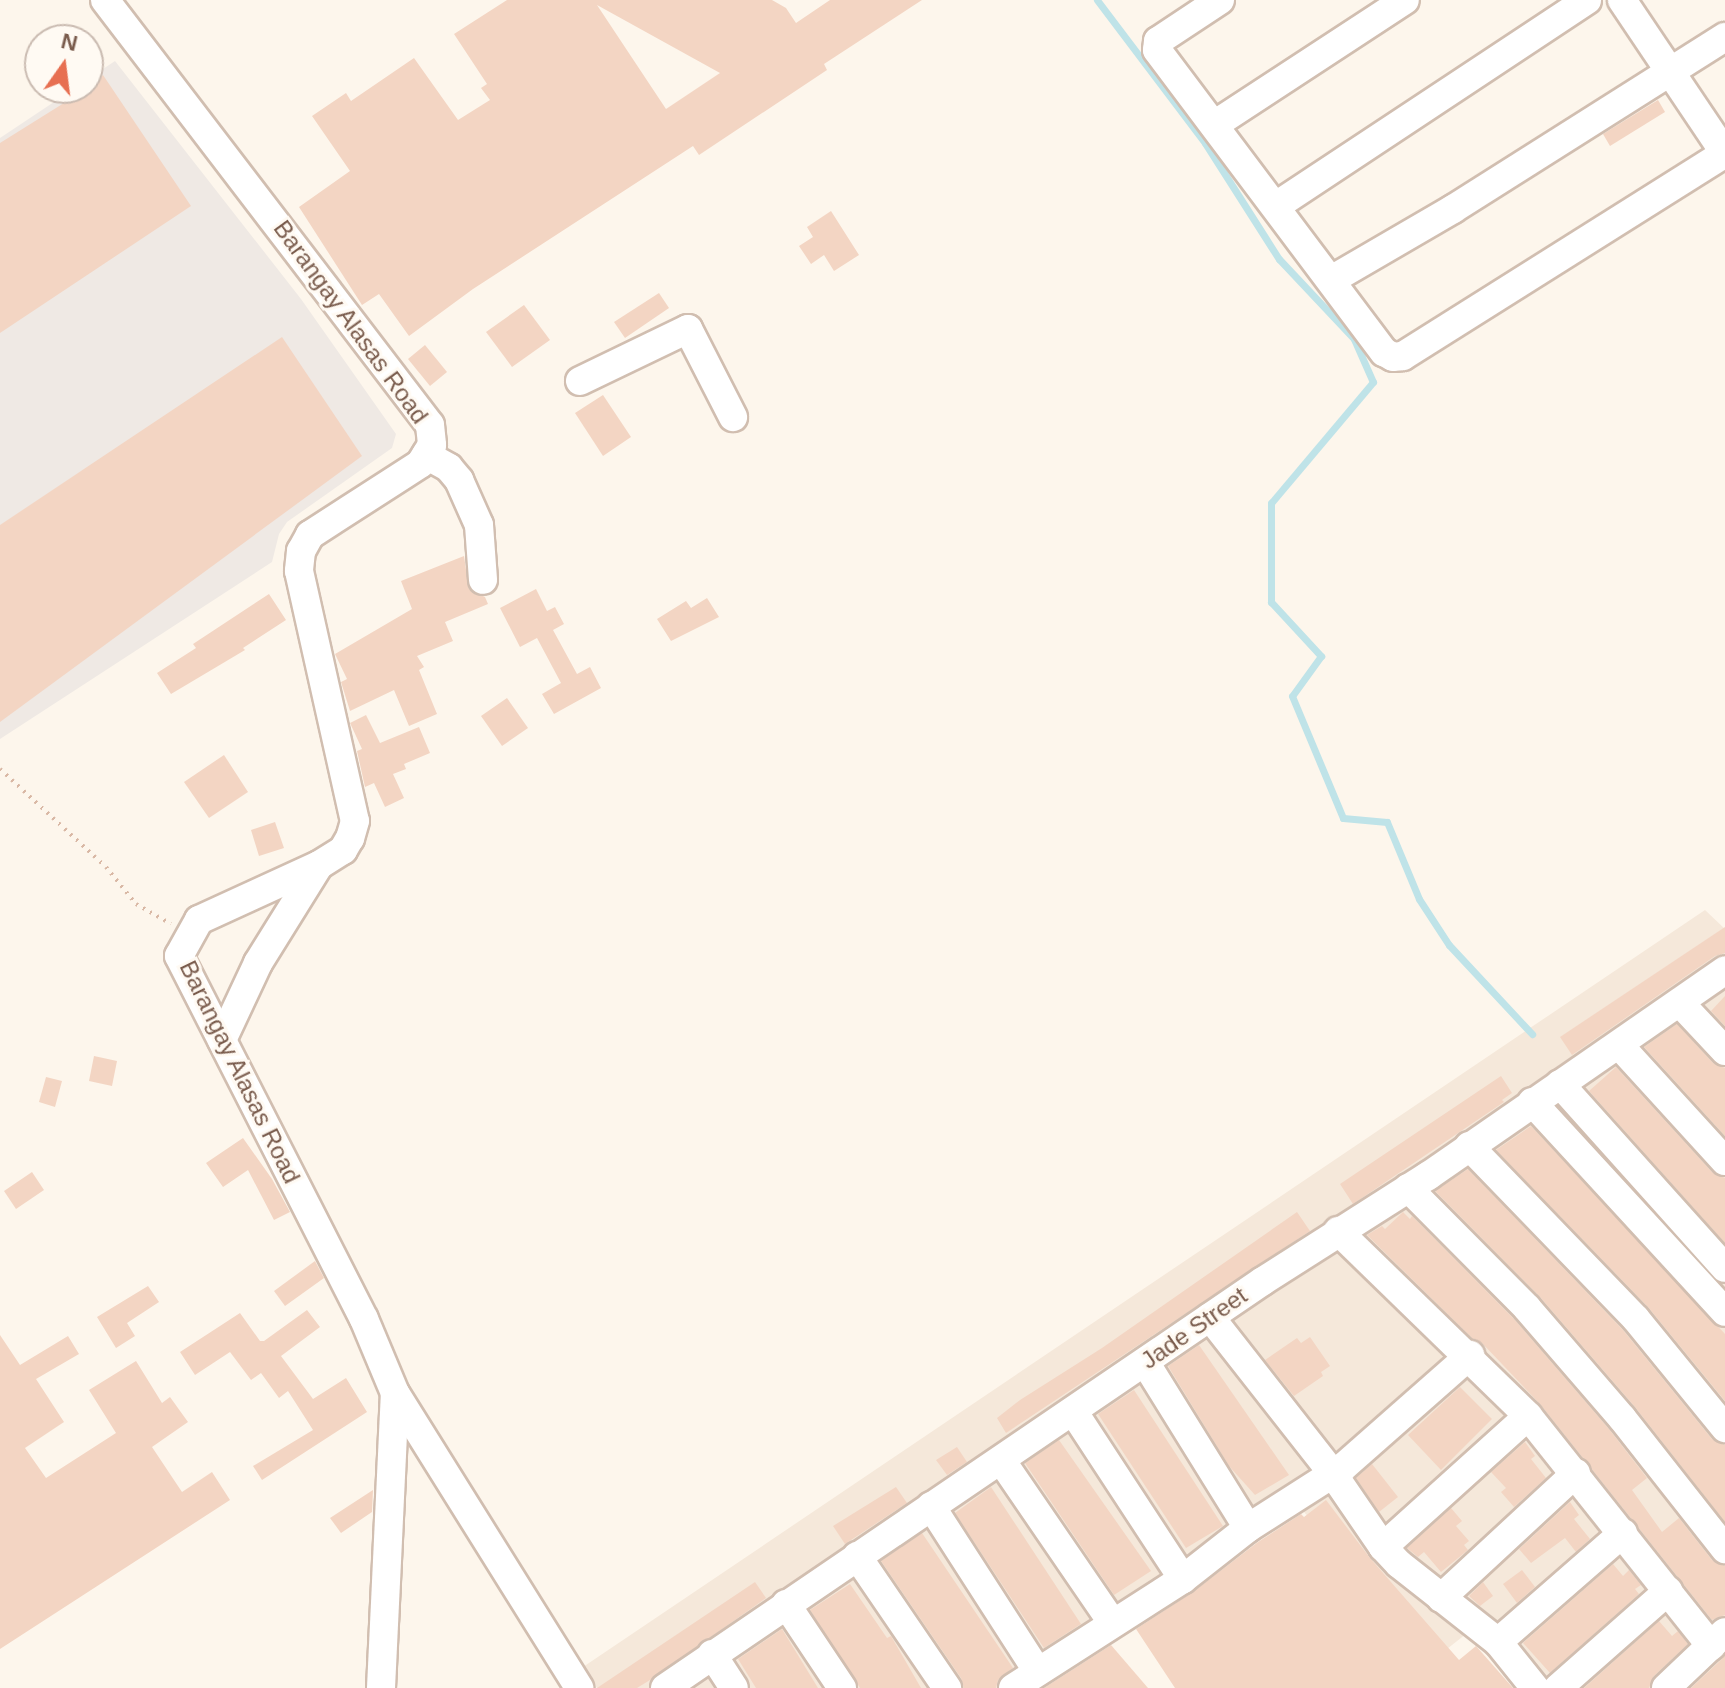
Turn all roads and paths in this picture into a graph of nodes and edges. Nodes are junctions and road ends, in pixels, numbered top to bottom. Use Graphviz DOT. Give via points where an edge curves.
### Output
graph roads {
  1 [pos="105,0"];
  2 [pos="1220,0"];
  3 [pos="1405,0"];
  4 [pos="1587,0"];
  5 [pos="1622,0"];
  6 [pos="1725,37"];
  7 [pos="1669,71"];
  8 [pos="1214,125"];
  9 [pos="1724,154"];
  10 [pos="1276,206"];
  11 [pos="1331,280"];
  12 [pos="580,381"];
  13 [pos="733,417"];
  14 [pos="426,455"];
  15 [pos="483,580"];
  16 [pos="0,769"];
  17 [pos="319,865"];
  18 [pos="190,936"];
  19 [pos="1725,970"];
  20 [pos="1680,1003"];
  21 [pos="222,1040"];
  22 [pos="1619,1045"];
  23 [pos="1725,1051"];
  24 [pos="1560,1084"];
  25 [pos="1532,1102"];
  26 [pos="1469,1146"];
  27 [pos="1725,1161"];
  28 [pos="1408,1188"];
  29 [pos="1338,1231"];
  30 [pos="1725,1267"];
  31 [pos="1702,1285"];
  32 [pos="1725,1312"];
  33 [pos="1210,1317"];
  34 [pos="1470,1355"];
  35 [pos="1145,1362"];
  36 [pos="395,1393"];
  37 [pos="1073,1411"];
  38 [pos="1528,1416"];
  39 [pos="1725,1428"];
  40 [pos="1001,1460"];
  41 [pos="1576,1473"];
  42 [pos="1333,1474"];
  43 [pos="931,1506"];
  44 [pos="1248,1528"];
  45 [pos="1623,1533"];
  46 [pos="1383,1547"];
  47 [pos="1725,1549"];
  48 [pos="857,1556"];
  49 [pos="1183,1579"];
  50 [pos="1668,1591"];
  51 [pos="1441,1598"];
  52 [pos="786,1604"];
  53 [pos="1112,1622"];
  54 [pos="1718,1639"];
  55 [pos="1498,1642"];
  56 [pos="712,1654"];
  57 [pos="1038,1672"];
  58 [pos="381,1688"];
  59 [pos="579,1688"];
  60 [pos="665,1688"];
  61 [pos="734,1688"];
  62 [pos="842,1688"];
  63 [pos="947,1688"];
  64 [pos="1013,1688"];
  65 [pos="1535,1688"];
  66 [pos="1558,1688"];
  67 [pos="1666,1688"];
  1 -- 14 [label="street, Barangay Alasas Road" via="430,425 432,445"];
  2 -- 8 [label="street" via="1158,41 1157,50"];
  3 -- 8 [label="street"];
  4 -- 10 [label="street"];
  5 -- 7 [label="street"];
  6 -- 7 [label="street"];
  7 -- 9 [label="street"];
  7 -- 11 [label="street"];
  8 -- 10 [label="street"];
  9 -- 11 [label="street" via="1403,356 1384,352"];
  10 -- 11 [label="street"];
  12 -- 13 [label="street" via="688,329"];
  14 -- 15 [label="street" via="459,480 479,525"];
  14 -- 17 [label="street, Barangay Alasas Road" via="420,464 310,535 301,551 299,571 355,821 343,850"];
  16 -- 18 [label="path" via="106,867 136,904"];
  17 -- 18 [label="street, Barangay Alasas Road" via="199,920"];
  17 -- 21 [label="street" via="258,963"];
  18 -- 21 [label="street, Barangay Alasas Road" via="179,956"];
  19 -- 20 [label="street, Jade Street"];
  20 -- 22 [label="street, Jade Street"];
  20 -- 23 [label="street"];
  21 -- 36 [label="street, Barangay Alasas Road" via="364,1319"];
  22 -- 24 [label="street, Jade Street"];
  22 -- 27 [label="street"];
  24 -- 25 [label="street, Jade Street"];
  24 -- 30 [label="street"];
  25 -- 26 [label="street, Jade Street"];
  25 -- 31 [label="street"];
  26 -- 28 [label="street, Jade Street"];
  26 -- 39 [label="street" via="1636,1319"];
  28 -- 29 [label="street, Jade Street"];
  28 -- 47 [label="street" via="1527,1308"];
  29 -- 33 [label="street, Jade Street"];
  29 -- 34 [label="street"];
  30 -- 31 [label="street"];
  31 -- 32 [label="street"];
  33 -- 35 [label="street, Jade Street"];
  33 -- 42 [label="street"];
  34 -- 38 [label="street"];
  34 -- 42 [label="street"];
  35 -- 37 [label="street, Jade Street"];
  35 -- 44 [label="street"];
  36 -- 58 [label="street"];
  36 -- 59 [label="street, Barangay Alasas Road"];
  37 -- 40 [label="street, Jade Street"];
  37 -- 49 [label="street"];
  38 -- 41 [label="street"];
  38 -- 46 [label="street"];
  40 -- 43 [label="street, Jade Street"];
  40 -- 53 [label="street"];
  41 -- 45 [label="street"];
  41 -- 51 [label="street"];
  42 -- 44 [label="street"];
  42 -- 46 [label="street"];
  43 -- 48 [label="street, Jade Street"];
  43 -- 57 [label="street"];
  44 -- 49 [label="street"];
  45 -- 50 [label="street"];
  45 -- 55 [label="street"];
  46 -- 51 [label="street"];
  48 -- 52 [label="street, Jade Street"];
  48 -- 63 [label="street"];
  49 -- 53 [label="street"];
  50 -- 54 [label="street"];
  50 -- 66 [label="street"];
  51 -- 55 [label="street"];
  52 -- 56 [label="street, Jade Street"];
  52 -- 62 [label="street"];
  53 -- 57 [label="street"];
  54 -- 67 [label="street"];
  55 -- 65 [label="street"];
  56 -- 60 [label="street, Jade Street"];
  56 -- 61 [label="street"];
  57 -- 64 [label="street"];
}
